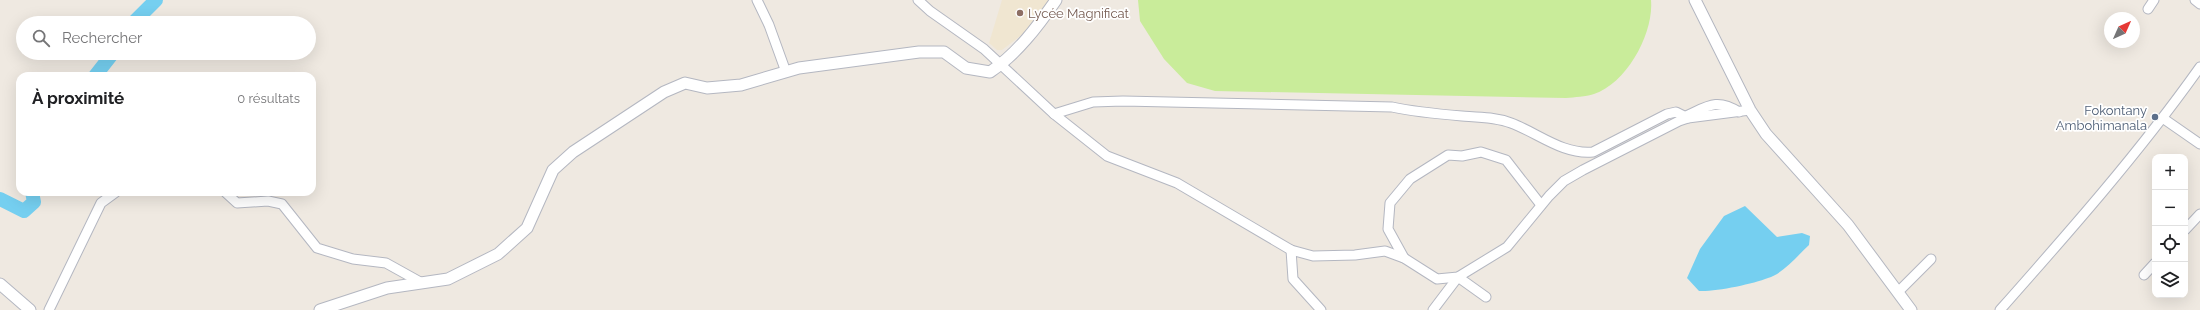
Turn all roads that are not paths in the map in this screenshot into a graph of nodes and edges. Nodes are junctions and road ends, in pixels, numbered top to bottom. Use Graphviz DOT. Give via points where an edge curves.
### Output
graph roads {
  1 [pos="757,0"];
  2 [pos="918,0"];
  3 [pos="1056,0"];
  4 [pos="1695,0"];
  5 [pos="2154,0"];
  6 [pos="2195,0"];
  7 [pos="2200,4"];
  8 [pos="2148,9"];
  9 [pos="1000,65"];
  10 [pos="2200,67"];
  11 [pos="786,72"];
  12 [pos="1750,110"];
  13 [pos="1054,114"];
  14 [pos="1684,118"];
  15 [pos="2164,119"];
  16 [pos="2200,144"];
  17 [pos="111,196"];
  18 [pos="229,196"];
  19 [pos="1541,206"];
  20 [pos="2200,214"];
  21 [pos="2188,227"];
  22 [pos="1291,250"];
  23 [pos="1404,258"];
  24 [pos="1931,259"];
  25 [pos="2152,266"];
  26 [pos="2144,275"];
  27 [pos="1458,277"];
  28 [pos="422,283"];
  29 [pos="0,284"];
  30 [pos="1898,292"];
  31 [pos="1486,297"];
  32 [pos="30,310"];
  33 [pos="48,310"];
  34 [pos="320,310"];
  35 [pos="1321,310"];
  36 [pos="1433,310"];
  37 [pos="1911,310"];
  38 [pos="2000,310"];
  1 -- 11 [label="street"];
  2 -- 9 [label="street" via="984,49"];
  3 -- 9 [label="street" via="1027,38"];
  4 -- 12 [label="street"];
  5 -- 8 [label="street"];
  6 -- 7 [label="street"];
  9 -- 11 [label="street" via="990,72 966,68 944,52 919,52"];
  9 -- 13 [label="street"];
  10 -- 15 [label="street"];
  11 -- 28 [label="street" via="741,86 707,88 685,83 664,92 573,152 553,170 527,228 498,254 448,279"];
  12 -- 14 [label="street"];
  12 -- 30 [label="street" via="1771,140 1848,225"];
  13 -- 14 [label="street" via="1093,102 1123,101 1392,107 1413,112 1491,118 1510,122 1581,154 1593,152 1667,114 1676,112"];
  13 -- 22 [label="street" via="1107,156 1177,183"];
  14 -- 19 [label="street" via="1564,181"];
  15 -- 16 [label="street"];
  15 -- 38 [label="street" via="2096,203"];
  17 -- 33 [label="street" via="101,203"];
  18 -- 28 [label="street" via="237,203 268,201 282,204 317,248 353,259 386,263"];
  19 -- 23 [label="street" via="1506,160 1481,152 1462,156 1448,155 1410,179 1390,203 1388,229"];
  19 -- 27 [label="street" via="1507,247"];
  20 -- 21 [label="street"];
  22 -- 23 [label="street" via="1313,256 1385,251"];
  22 -- 35 [label="street" via="1293,279"];
  23 -- 27 [label="street" via="1437,279"];
  24 -- 30 [label="street"];
  25 -- 26 [label="street"];
  27 -- 31 [label="street"];
  27 -- 36 [label="street"];
  28 -- 34 [label="street" via="387,288"];
  29 -- 32 [label="street"];
  30 -- 37 [label="street"];
}
